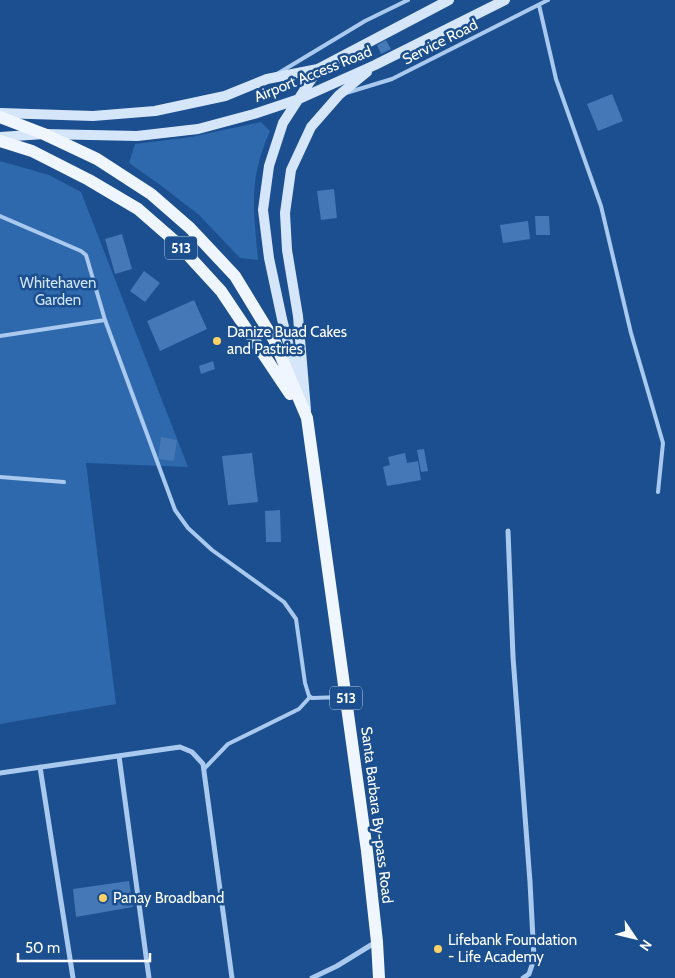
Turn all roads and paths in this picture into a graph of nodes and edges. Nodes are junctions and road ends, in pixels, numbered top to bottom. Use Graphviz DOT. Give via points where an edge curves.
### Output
graph roads {
  1 [pos="408,0"];
  2 [pos="449,0"];
  3 [pos="505,0"];
  4 [pos="548,0"];
  5 [pos="539,5"];
  6 [pos="375,65"];
  7 [pos="318,69"];
  8 [pos="267,79"];
  9 [pos="339,96"];
  10 [pos="299,99"];
  11 [pos="0,113"];
  12 [pos="0,118"];
  13 [pos="44,134"];
  14 [pos="0,137"];
  15 [pos="0,142"];
  16 [pos="0,216"];
  17 [pos="104,320"];
  18 [pos="0,336"];
  19 [pos="306,418"];
  20 [pos="0,477"];
  21 [pos="64,482"];
  22 [pos="658,492"];
  23 [pos="508,531"];
  24 [pos="345,696"];
  25 [pos="310,697"];
  26 [pos="119,756"];
  27 [pos="40,768"];
  28 [pos="203,769"];
  29 [pos="0,773"];
  30 [pos="376,942"];
  31 [pos="73,978"];
  32 [pos="150,978"];
  33 [pos="232,978"];
  34 [pos="312,978"];
  35 [pos="378,978"];
  36 [pos="523,978"];
  1 -- 8 [label="lane" via="365,21"];
  2 -- 7 [label="main road, Airport Access Road"];
  3 -- 6 [label="main road, Airport Access Road"];
  4 -- 5 [label="lane, Service Road"];
  5 -- 9 [label="lane, Service Road" via="392,79"];
  5 -- 22 [label="lane" via="556,79 601,206 631,333 663,442"];
  6 -- 9 [label="main road"];
  6 -- 10 [label="main road, Airport Access Road"];
  7 -- 8 [label="main road, Airport Access Road"];
  7 -- 10 [label="main road"];
  8 -- 11 [label="main road, Airport Access Road" via="225,96 155,111 93,116"];
  9 -- 19 [label="main road" via="311,127 291,170 285,214"];
  10 -- 13 [label="main road, Airport Access Road" via="198,129 137,136"];
  10 -- 19 [label="main road" via="284,123 269,166 263,210 269,258"];
  12 -- 13 [label="main road, 513"];
  13 -- 14 [label="main road, Airport Access Road"];
  13 -- 19 [label="main road, 513" via="97,159 151,194 190,228 229,269 274,340"];
  15 -- 19 [label="main road, 513" via="32,151 89,180 138,209 177,244 221,291"];
  16 -- 17 [label="lane" via="86,255"];
  17 -- 18 [label="lane"];
  17 -- 25 [label="lane" via="175,510 188,528 212,550 284,602 296,619"];
  19 -- 24 [label="main road, Santa Barbara By-pass Road / 513"];
  20 -- 21 [label="lane"];
  23 -- 36 [label="street" via="534,959"];
  24 -- 25 [label="lane"];
  24 -- 30 [label="main road, Santa Barbara By-pass Road / 513" via="367,850"];
  25 -- 28 [label="lane" via="299,709 228,744"];
  26 -- 27 [label="street"];
  26 -- 28 [label="street" via="180,747 192,752 203,764"];
  26 -- 32 [label="street"];
  27 -- 29 [label="street"];
  27 -- 31 [label="street"];
  28 -- 33 [label="street"];
  30 -- 34 [label="street"];
  30 -- 35 [label="main road, Santa Barbara By-pass Road / 513"];
}
